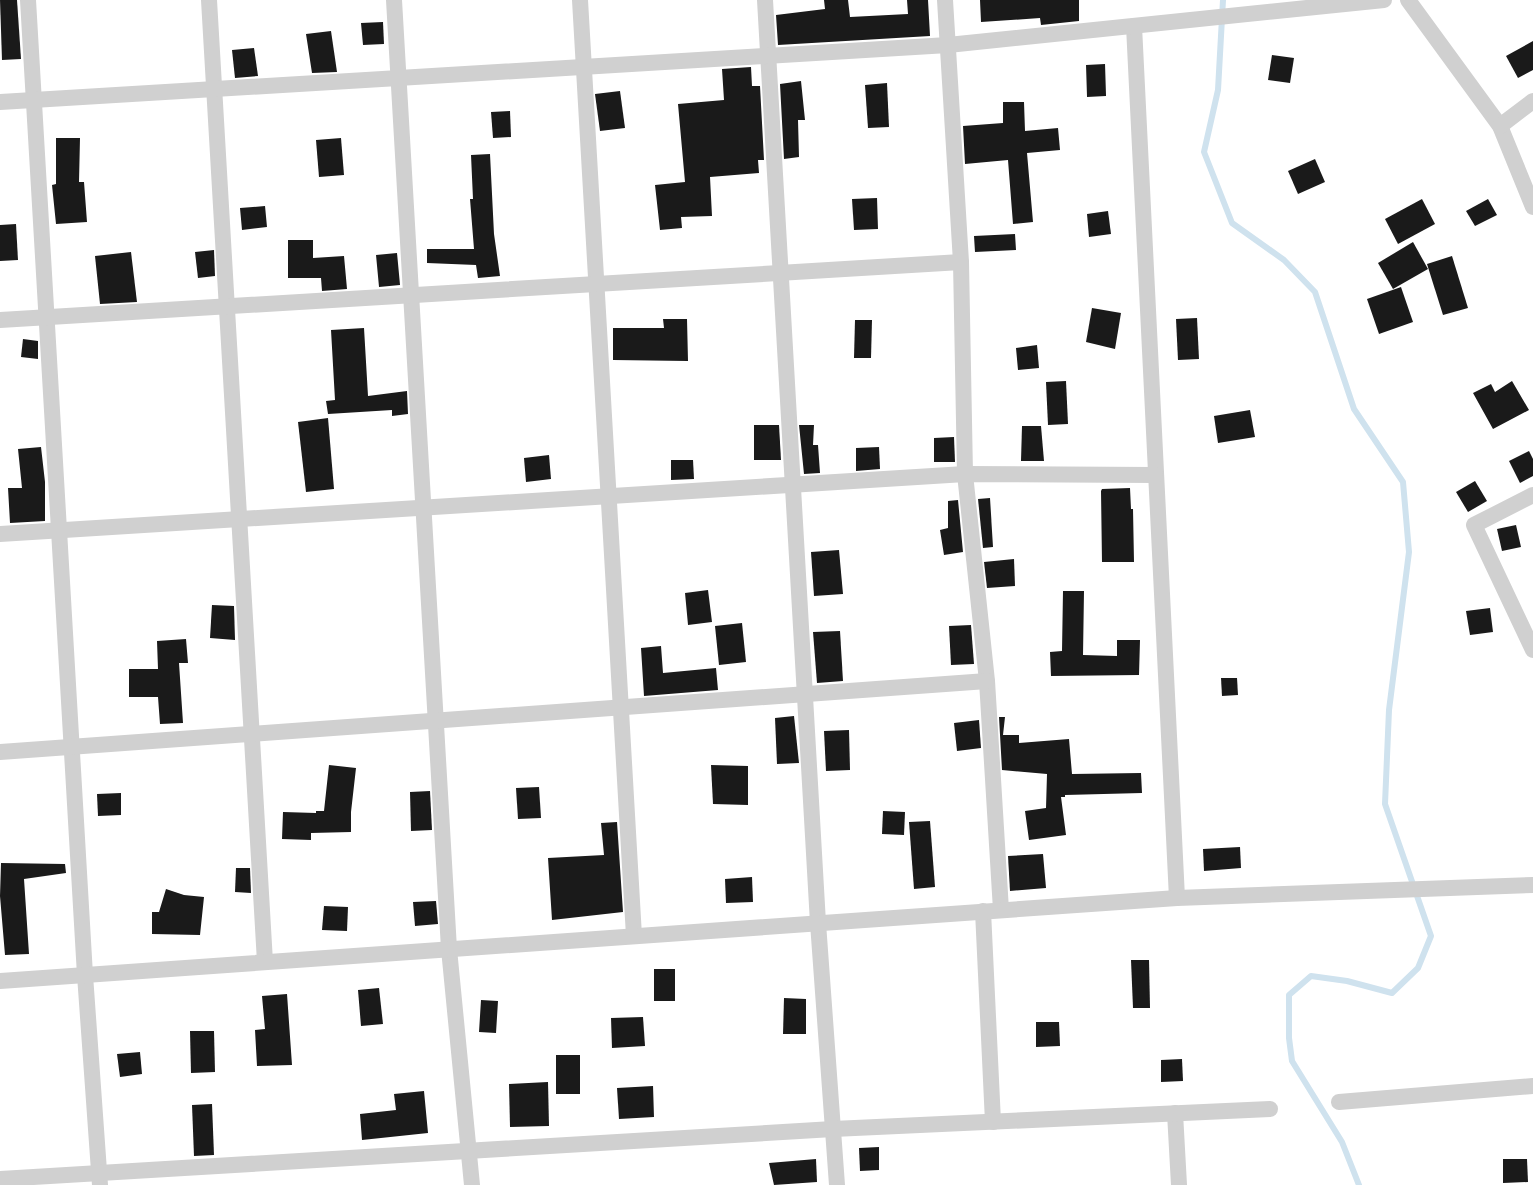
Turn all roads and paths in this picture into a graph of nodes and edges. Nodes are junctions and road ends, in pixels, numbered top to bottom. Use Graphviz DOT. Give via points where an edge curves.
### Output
graph roads {
  1 [pos="28,0"];
  2 [pos="209,0"];
  3 [pos="394,0"];
  4 [pos="580,0"];
  5 [pos="765,0"];
  6 [pos="945,0"];
  7 [pos="1384,0"];
  8 [pos="1408,0"];
  9 [pos="1134,26"];
  10 [pos="948,45"];
  11 [pos="768,56"];
  12 [pos="584,67"];
  13 [pos="399,78"];
  14 [pos="214,89"];
  15 [pos="34,100"];
  16 [pos="1533,101"];
  17 [pos="0,102"];
  18 [pos="1500,126"];
  19 [pos="1533,207"];
  20 [pos="961,262"];
  21 [pos="780,273"];
  22 [pos="596,284"];
  23 [pos="411,295"];
  24 [pos="227,306"];
  25 [pos="46,317"];
  26 [pos="0,320"];
  27 [pos="965,474"];
  28 [pos="1155,475"];
  29 [pos="793,484"];
  30 [pos="1533,495"];
  31 [pos="608,496"];
  32 [pos="424,508"];
  33 [pos="239,519"];
  34 [pos="59,531"];
  35 [pos="0,534"];
  36 [pos="1533,650"];
  37 [pos="987,681"];
  38 [pos="805,694"];
  39 [pos="621,707"];
  40 [pos="436,721"];
  41 [pos="251,734"];
  42 [pos="72,747"];
  43 [pos="0,752"];
  44 [pos="1533,885"];
  45 [pos="1177,898"];
  46 [pos="1001,910"];
  47 [pos="983,911"];
  48 [pos="818,923"];
  49 [pos="634,936"];
  50 [pos="450,949"];
  51 [pos="265,962"];
  52 [pos="85,975"];
  53 [pos="0,981"];
  54 [pos="1533,1086"];
  55 [pos="1339,1102"];
  56 [pos="1270,1109"];
  57 [pos="1175,1114"];
  58 [pos="993,1122"];
  59 [pos="833,1129"];
  60 [pos="468,1151"];
  61 [pos="0,1179"];
  62 [pos="100,1179"];
  63 [pos="472,1185"];
  64 [pos="837,1185"];
  65 [pos="1179,1185"];
  1 -- 15 [label="street"];
  2 -- 14 [label="street"];
  3 -- 13 [label="street"];
  4 -- 12 [label="street"];
  5 -- 11 [label="street"];
  6 -- 10 [label="street"];
  7 -- 9 [label="street"];
  8 -- 18 [label="street"];
  9 -- 10 [label="street"];
  9 -- 28 [label="street"];
  10 -- 11 [label="street"];
  10 -- 20 [label="street"];
  11 -- 12 [label="street"];
  11 -- 21 [label="street"];
  12 -- 13 [label="street"];
  12 -- 22 [label="street"];
  13 -- 14 [label="street"];
  13 -- 23 [label="street"];
  14 -- 15 [label="street"];
  14 -- 24 [label="street"];
  15 -- 17 [label="street"];
  15 -- 25 [label="street"];
  16 -- 18 [label="street"];
  18 -- 19 [label="street"];
  20 -- 21 [label="street"];
  20 -- 27 [label="street"];
  21 -- 22 [label="street"];
  21 -- 29 [label="street"];
  22 -- 23 [label="street"];
  22 -- 31 [label="street"];
  23 -- 24 [label="street"];
  23 -- 32 [label="street"];
  24 -- 25 [label="street"];
  24 -- 33 [label="street"];
  25 -- 26 [label="street"];
  25 -- 34 [label="street"];
  27 -- 28 [label="street"];
  27 -- 29 [label="street"];
  27 -- 37 [label="street"];
  28 -- 45 [label="street"];
  29 -- 31 [label="street"];
  29 -- 38 [label="street"];
  30 -- 36 [label="street" via="1474,525"];
  31 -- 32 [label="street"];
  31 -- 39 [label="street"];
  32 -- 33 [label="street"];
  32 -- 40 [label="street"];
  33 -- 34 [label="street"];
  33 -- 41 [label="street"];
  34 -- 35 [label="street"];
  34 -- 42 [label="street"];
  37 -- 38 [label="street"];
  37 -- 46 [label="street"];
  38 -- 39 [label="street"];
  38 -- 48 [label="street"];
  39 -- 40 [label="street"];
  39 -- 49 [label="street"];
  40 -- 41 [label="street"];
  40 -- 50 [label="street"];
  41 -- 42 [label="street"];
  41 -- 51 [label="street"];
  42 -- 43 [label="street"];
  42 -- 52 [label="street"];
  44 -- 45 [label="street"];
  45 -- 46 [label="street"];
  46 -- 47 [label="street"];
  47 -- 48 [label="street"];
  47 -- 58 [label="street"];
  48 -- 49 [label="street"];
  48 -- 59 [label="street"];
  49 -- 50 [label="street"];
  50 -- 51 [label="street"];
  50 -- 60 [label="street"];
  51 -- 52 [label="street"];
  52 -- 53 [label="street"];
  52 -- 62 [label="street"];
  54 -- 55 [label="street"];
  56 -- 57 [label="street"];
  57 -- 58 [label="street"];
  57 -- 65 [label="street"];
  58 -- 59 [label="street"];
  59 -- 60 [label="street"];
  59 -- 64 [label="street"];
  60 -- 62 [label="street"];
  60 -- 63 [label="street"];
  61 -- 62 [label="street"];
}
